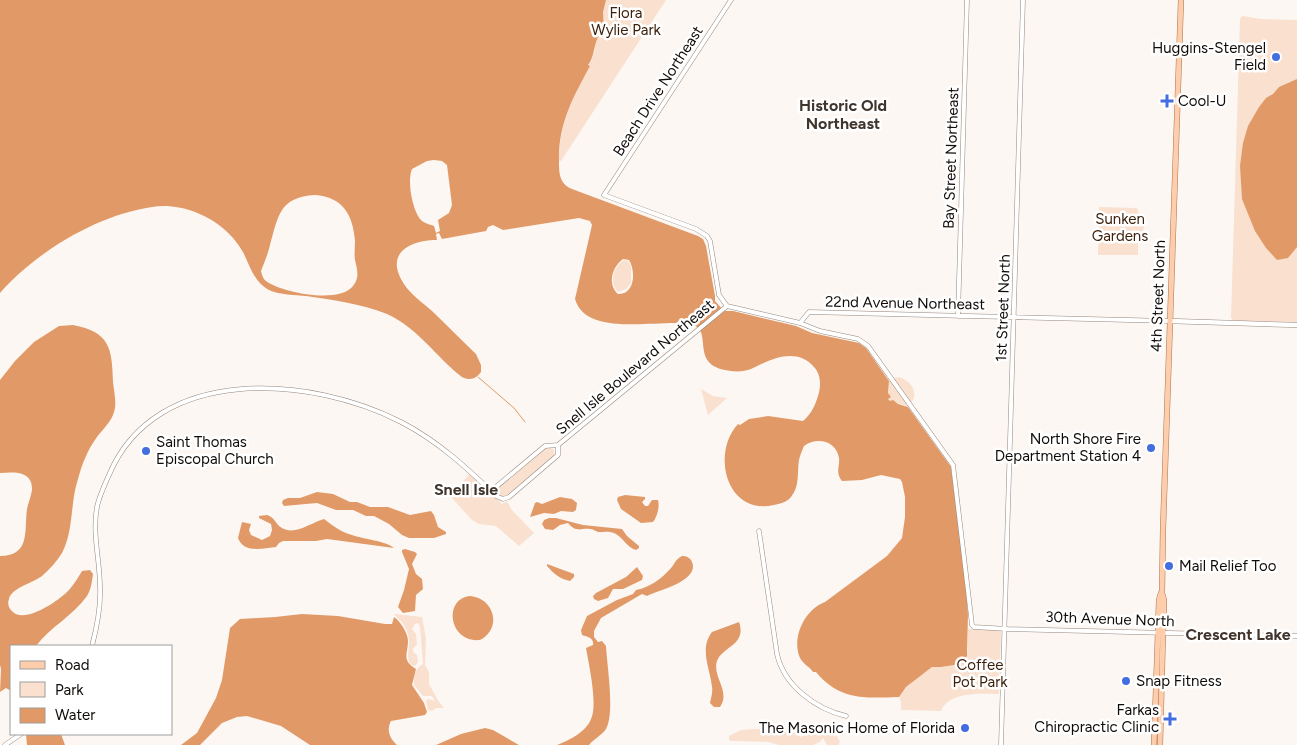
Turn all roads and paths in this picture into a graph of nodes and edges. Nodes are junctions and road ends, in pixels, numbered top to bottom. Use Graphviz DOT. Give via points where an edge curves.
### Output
graph roads {
  1 [pos="731,0"];
  2 [pos="967,0"];
  3 [pos="1023,0"];
  4 [pos="1181,0"];
  5 [pos="726,306"];
  6 [pos="958,316"];
  7 [pos="1014,317"];
  8 [pos="1170,321"];
  9 [pos="800,323"];
  10 [pos="1297,325"];
  11 [pos="558,445"];
  12 [pos="490,491"];
  13 [pos="757,531"];
  14 [pos="1004,627"];
  15 [pos="1160,632"];
  16 [pos="1297,636"];
  17 [pos="92,645"];
  18 [pos="1156,670"];
  19 [pos="1161,690"];
  20 [pos="846,716"];
  21 [pos="20,735"];
  22 [pos="5,745"];
  23 [pos="1001,745"];
  24 [pos="1157,745"];
  1 -- 5 [label="street, Beach Drive Northeast" via="604,196 696,229 707,236 719,295"];
  2 -- 6 [label="street, Bay Street Northeast"];
  3 -- 7 [label="street, 1st Street North"];
  4 -- 8 [label="main road, 4th Street North"];
  5 -- 9 [label="street"];
  5 -- 11 [label="street, Snell Isle Boulevard Northeast"];
  6 -- 7 [label="street, 22nd Avenue Northeast"];
  6 -- 9 [label="street, 22nd Avenue Northeast" via="809,312"];
  7 -- 8 [label="street, 22nd Avenue Northeast"];
  7 -- 14 [label="street, 1st Street North"];
  8 -- 10 [label="main road"];
  8 -- 15 [label="main road, 4th Street North" via="1164,600"];
  9 -- 14 [label="street" via="863,341 951,460 955,470 970,622 974,627"];
  11 -- 12 [label="street, Snell Isle Boulevard Northeast" via="545,446"];
  11 -- 12 [label="street, Snell Isle Boulevard Northeast" via="558,455 510,497 503,500"];
  12 -- 17 [label="street, Snell Isle Boulevard Northeast" via="425,436 390,416 348,401 308,392 259,389 210,394 181,403 156,416 132,438 116,461 100,499 96,527 100,589"];
  13 -- 20 [label="street" via="779,661 790,681 817,705"];
  14 -- 15 [label="street, 30th Avenue North"];
  14 -- 23 [label="street, 1st Street North"];
  15 -- 16 [label="street, 30th Avenue North"];
  15 -- 18 [label="main road, 4th Street North"];
  15 -- 19 [label="main road, 4th Street North"];
  18 -- 19 [label="main road"];
  18 -- 24 [label="main road, 4th Street North" via="1154,729"];
  19 -- 24 [label="main road, 4th Street North"];
  21 -- 22 [label="street"];
}
